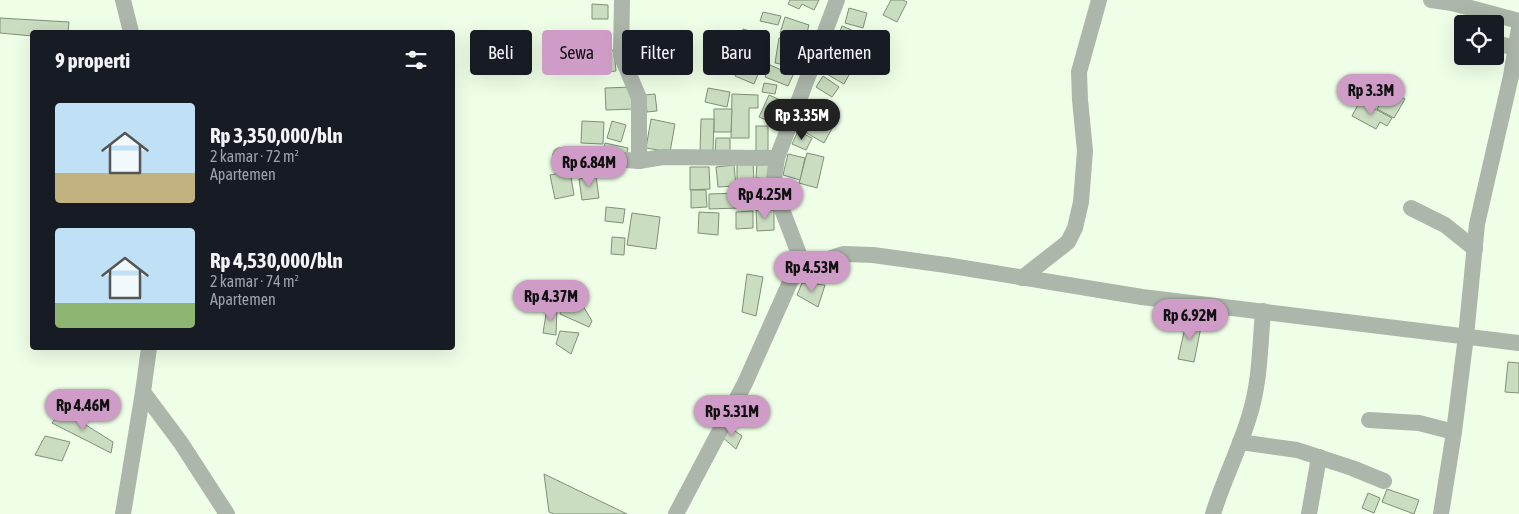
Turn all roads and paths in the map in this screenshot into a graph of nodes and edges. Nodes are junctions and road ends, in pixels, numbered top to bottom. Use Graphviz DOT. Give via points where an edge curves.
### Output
graph roads {
  1 [pos="123,0"];
  2 [pos="622,0"];
  3 [pos="837,0"];
  4 [pos="1099,0"];
  5 [pos="1431,0"];
  6 [pos="1519,21"];
  7 [pos="1519,28"];
  8 [pos="130,30"];
  9 [pos="1504,45"];
  10 [pos="1516,48"];
  11 [pos="560,155"];
  12 [pos="776,158"];
  13 [pos="639,161"];
  14 [pos="1411,208"];
  15 [pos="1475,249"];
  16 [pos="804,267"];
  17 [pos="1022,278"];
  18 [pos="1262,311"];
  19 [pos="1466,336"];
  20 [pos="1519,343"];
  21 [pos="149,350"];
  22 [pos="143,392"];
  23 [pos="1369,420"];
  24 [pos="1454,432"];
  25 [pos="1240,442"];
  26 [pos="1319,457"];
  27 [pos="1384,481"];
  28 [pos="123,514"];
  29 [pos="227,514"];
  30 [pos="676,514"];
  31 [pos="1213,514"];
  32 [pos="1309,514"];
  33 [pos="1441,514"];
  1 -- 8 [label="street"];
  2 -- 13 [label="street" via="621,56 639,98"];
  3 -- 12 [label="street"];
  4 -- 17 [label="street" via="1079,72 1085,151 1081,202 1075,228 1068,242"];
  5 -- 6 [label="street"];
  7 -- 10 [label="street"];
  9 -- 10 [label="street"];
  10 -- 15 [label="street" via="1477,224"];
  11 -- 13 [label="street"];
  12 -- 13 [label="street" via="663,157"];
  12 -- 16 [label="street" via="773,186"];
  14 -- 15 [label="street" via="1445,225"];
  15 -- 19 [label="street"];
  16 -- 17 [label="street" via="844,254 946,265"];
  16 -- 30 [label="street" via="791,280 745,383"];
  17 -- 18 [label="street"];
  18 -- 19 [label="street"];
  18 -- 25 [label="street" via="1255,389 1250,416"];
  19 -- 20 [label="street"];
  19 -- 24 [label="street"];
  21 -- 22 [label="street"];
  22 -- 28 [label="street"];
  22 -- 29 [label="street"];
  23 -- 24 [label="street" via="1419,423"];
  24 -- 33 [label="street"];
  25 -- 26 [label="street" via="1297,450"];
  25 -- 31 [label="street"];
  26 -- 27 [label="street"];
  26 -- 32 [label="street"];
}
